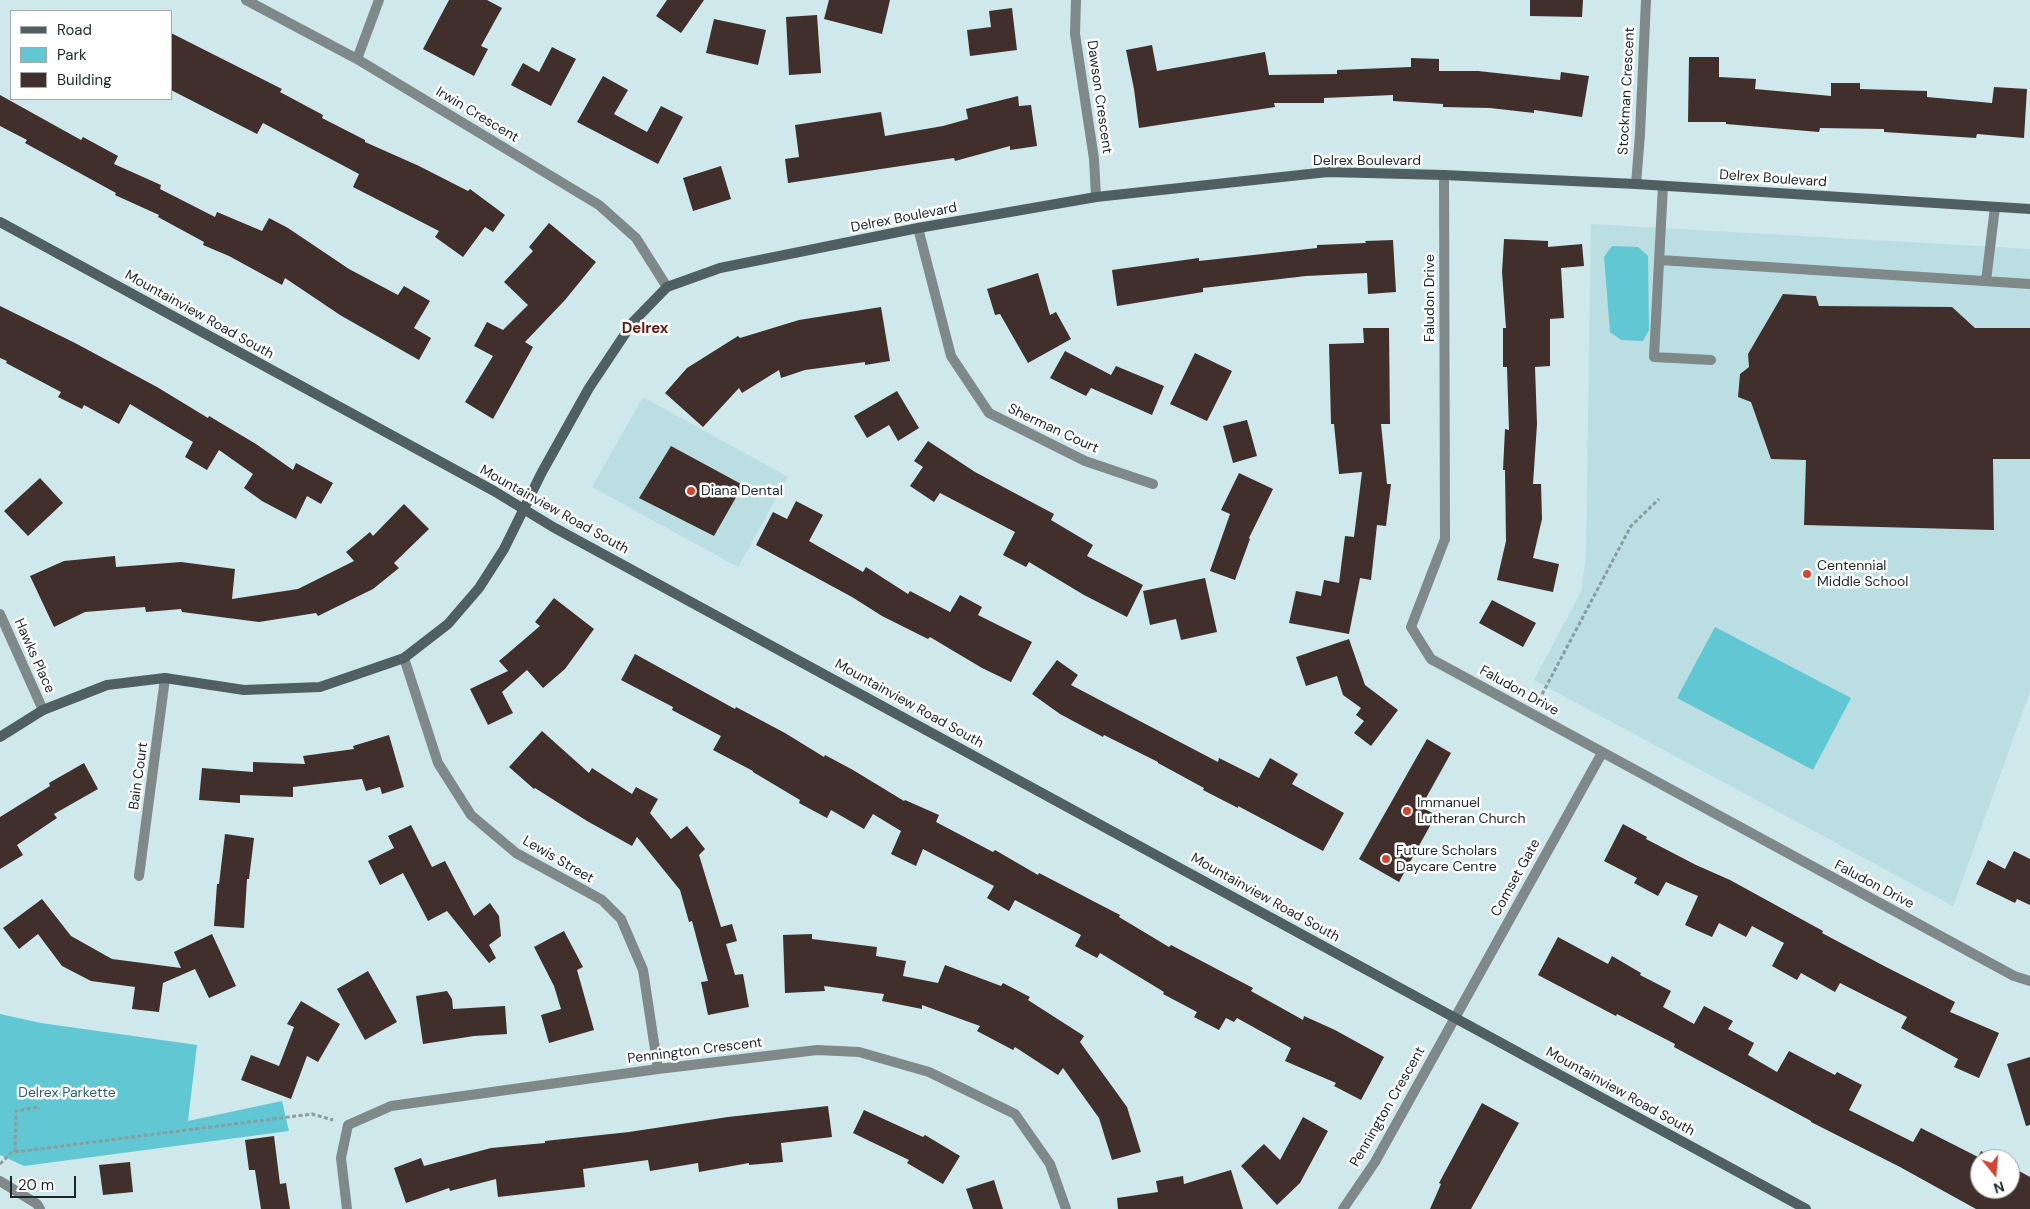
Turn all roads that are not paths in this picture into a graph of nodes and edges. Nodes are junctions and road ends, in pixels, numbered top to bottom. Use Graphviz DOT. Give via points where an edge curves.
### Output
graph roads {
  1 [pos="246,0"];
  2 [pos="378,0"];
  3 [pos="1076,0"];
  4 [pos="1646,0"];
  5 [pos="357,59"];
  6 [pos="1444,175"];
  7 [pos="1636,184"];
  8 [pos="1663,186"];
  9 [pos="1096,198"];
  10 [pos="1995,207"];
  11 [pos="2030,209"];
  12 [pos="0,222"];
  13 [pos="918,228"];
  14 [pos="1660,260"];
  15 [pos="1986,281"];
  16 [pos="2030,284"];
  17 [pos="667,287"];
  18 [pos="1711,360"];
  19 [pos="1153,484"];
  20 [pos="524,509"];
  21 [pos="0,614"];
  22 [pos="404,658"];
  23 [pos="165,678"];
  24 [pos="43,710"];
  25 [pos="0,737"];
  26 [pos="1602,753"];
  27 [pos="139,876"];
  28 [pos="2030,981"];
  29 [pos="1455,1017"];
  30 [pos="658,1069"];
  31 [pos="0,1181"];
  32 [pos="40,1209"];
  33 [pos="347,1209"];
  34 [pos="1066,1209"];
  35 [pos="1342,1209"];
  36 [pos="1806,1209"];
  1 -- 5 [label="street, Irwin Crescent"];
  2 -- 5 [label="street"];
  3 -- 9 [label="street, Dawson Crescent" via="1076,34 1094,159"];
  4 -- 7 [label="street, Stockman Crescent"];
  5 -- 17 [label="street, Irwin Crescent" via="598,205 636,238"];
  6 -- 7 [label="street, Delrex Boulevard"];
  6 -- 9 [label="street, Delrex Boulevard" via="1328,172"];
  6 -- 26 [label="street, Faludon Drive" via="1445,539 1411,627 1431,659"];
  7 -- 8 [label="street, Delrex Boulevard"];
  8 -- 10 [label="street, Delrex Boulevard"];
  8 -- 14 [label="street"];
  9 -- 13 [label="street, Delrex Boulevard"];
  10 -- 11 [label="street, Delrex Boulevard"];
  10 -- 15 [label="street"];
  12 -- 20 [label="street, Mountainview Road South"];
  13 -- 17 [label="street, Delrex Boulevard" via="720,268"];
  13 -- 19 [label="street, Sherman Court" via="951,356 989,413 1085,461"];
  14 -- 15 [label="street"];
  14 -- 18 [label="street" via="1654,358"];
  15 -- 16 [label="street"];
  17 -- 20 [label="street, Delrex Boulevard" via="633,322 589,388"];
  20 -- 22 [label="street, Delrex Boulevard" via="504,549 478,588 448,624"];
  20 -- 29 [label="street, Mountainview Road South"];
  21 -- 24 [label="street, Hawks Place"];
  22 -- 23 [label="street, Delrex Boulevard" via="320,687 244,690"];
  22 -- 30 [label="street, Lewis Street" via="438,762 471,815 516,853 602,900 621,919 643,970"];
  23 -- 24 [label="street, Delrex Boulevard" via="107,685"];
  23 -- 27 [label="street, Bain Court"];
  24 -- 25 [label="street, Delrex Boulevard"];
  26 -- 28 [label="street, Faludon Drive" via="2014,976"];
  26 -- 29 [label="street, Comset Gate"];
  29 -- 35 [label="street, Pennington Crescent" via="1375,1162"];
  29 -- 36 [label="street, Mountainview Road South"];
  30 -- 33 [label="street, Pennington Crescent" via="391,1106 348,1125 341,1158"];
  30 -- 34 [label="street, Pennington Crescent" via="817,1050 859,1052 929,1072 1015,1114 1050,1164"];
  31 -- 32 [label="street" via="38,1204"];
}
